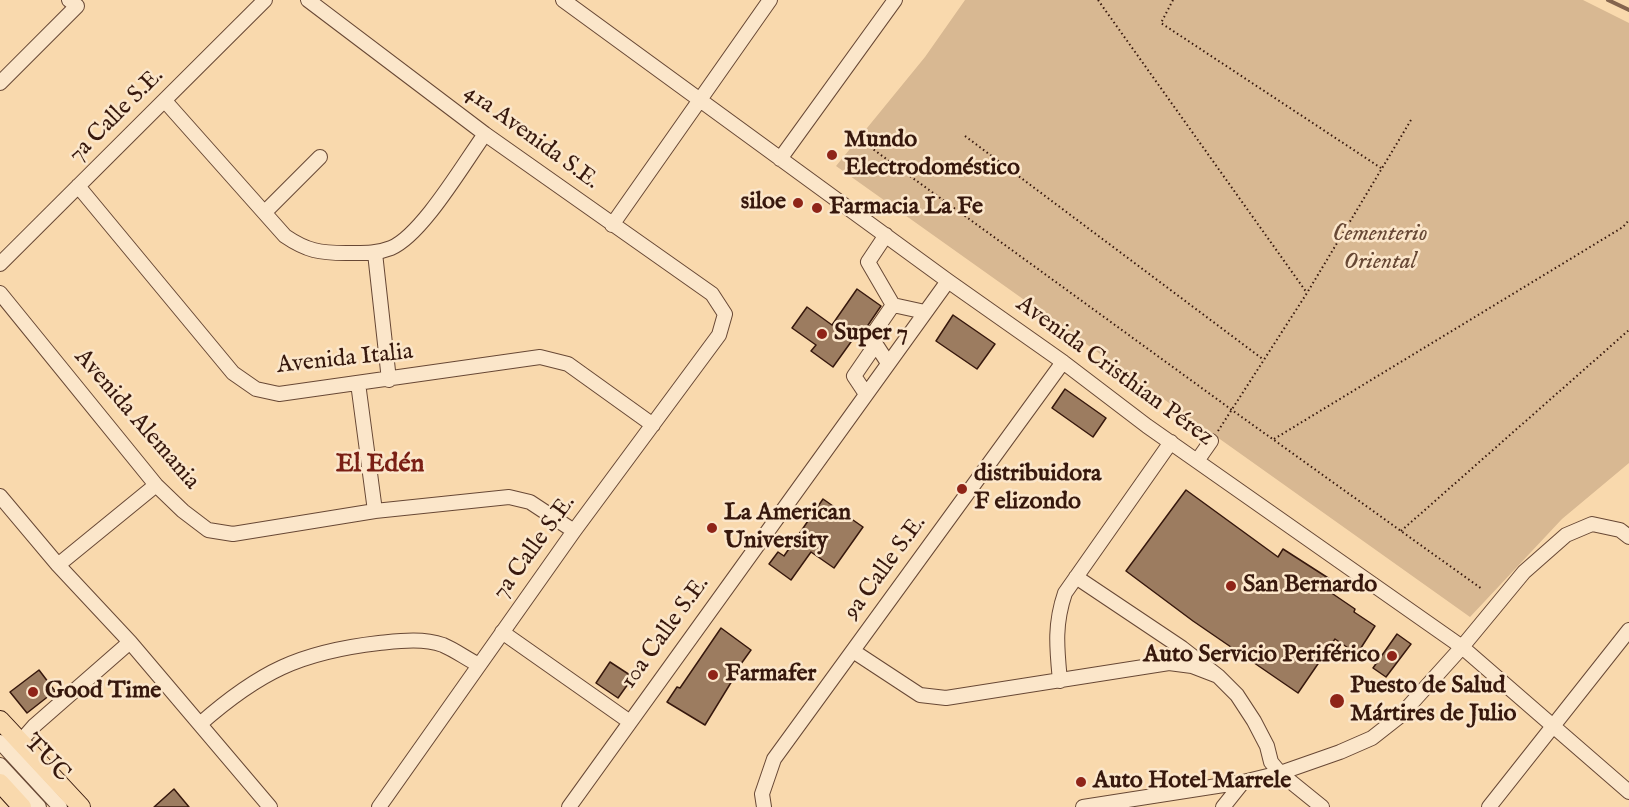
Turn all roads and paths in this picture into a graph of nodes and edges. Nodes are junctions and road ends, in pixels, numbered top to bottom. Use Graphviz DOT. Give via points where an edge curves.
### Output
graph roads {
  1 [pos="69,0"];
  2 [pos="265,0"];
  3 [pos="308,0"];
  4 [pos="563,0"];
  5 [pos="770,0"];
  6 [pos="1098,0"];
  7 [pos="1173,0"];
  8 [pos="889,2"];
  9 [pos="0,83"];
  10 [pos="701,100"];
  11 [pos="165,101"];
  12 [pos="1411,120"];
  13 [pos="484,134"];
  14 [pos="965,136"];
  15 [pos="870,147"];
  16 [pos="320,157"];
  17 [pos="780,159"];
  18 [pos="1381,168"];
  19 [pos="78,186"];
  20 [pos="265,212"];
  21 [pos="1629,220"];
  22 [pos="612,225"];
  23 [pos="886,235"];
  24 [pos="375,253"];
  25 [pos="0,264"];
  26 [pos="948,280"];
  27 [pos="0,293"];
  28 [pos="1307,293"];
  29 [pos="893,305"];
  30 [pos="925,312"];
  31 [pos="725,314"];
  32 [pos="1629,330"];
  33 [pos="876,344"];
  34 [pos="1264,360"];
  35 [pos="1063,362"];
  36 [pos="888,363"];
  37 [pos="389,380"];
  38 [pos="358,383"];
  39 [pos="866,394"];
  40 [pos="1232,410"];
  41 [pos="653,425"];
  42 [pos="1274,439"];
  43 [pos="1211,441"];
  44 [pos="1171,442"];
  45 [pos="1197,461"];
  46 [pos="156,485"];
  47 [pos="0,496"];
  48 [pos="375,511"];
  49 [pos="574,531"];
  50 [pos="1401,531"];
  51 [pos="1629,537"];
  52 [pos="58,565"];
  53 [pos="1076,577"];
  54 [pos="1482,589"];
  55 [pos="1629,630"];
  56 [pos="502,632"];
  57 [pos="130,642"];
  58 [pos="1462,647"];
  59 [pos="853,651"];
  60 [pos="479,665"];
  61 [pos="1218,676"];
  62 [pos="1060,681"];
  63 [pos="0,720"];
  64 [pos="630,722"];
  65 [pos="200,724"];
  66 [pos="1552,727"];
  67 [pos="0,742"];
  68 [pos="20,742"];
  69 [pos="0,765"];
  70 [pos="1280,773"];
  71 [pos="1244,782"];
  72 [pos="0,783"];
  73 [pos="1629,792"];
  74 [pos="22,807"];
  75 [pos="39,807"];
  76 [pos="60,807"];
  77 [pos="81,807"];
  78 [pos="270,807"];
  79 [pos="379,807"];
  80 [pos="568,807"];
  81 [pos="764,807"];
  82 [pos="1083,807"];
  83 [pos="1223,807"];
  84 [pos="1322,807"];
  85 [pos="1489,807"];
  1 -- 9 [label="street" via="77,6"];
  2 -- 11 [label="street, 7a Calle S.E."];
  3 -- 13 [label="street, 41a Avenida S.E."];
  4 -- 10 [label="street, Avenida Cristhian Pérez"];
  5 -- 10 [label="street"];
  6 -- 28 [label="path"];
  7 -- 18 [label="path" via="1161,23"];
  8 -- 17 [label="street"];
  10 -- 17 [label="street, Avenida Cristhian Pérez"];
  10 -- 22 [label="street"];
  11 -- 19 [label="street, 7a Calle S.E."];
  11 -- 20 [label="street"];
  12 -- 18 [label="path"];
  13 -- 22 [label="street, 41a Avenida S.E."];
  13 -- 24 [label="street" via="424,221 394,247"];
  14 -- 34 [label="path"];
  15 -- 40 [label="path"];
  16 -- 20 [label="street"];
  17 -- 23 [label="street, Avenida Cristhian Pérez"];
  18 -- 28 [label="path"];
  19 -- 25 [label="street, 7a Calle S.E."];
  19 -- 38 [label="street, Avenida Italia" via="233,373 256,389 279,394"];
  20 -- 24 [label="street" via="285,236 301,247 327,253"];
  21 -- 42 [label="path"];
  22 -- 31 [label="street, 41a Avenida S.E." via="712,294"];
  23 -- 26 [label="street, Avenida Cristhian Pérez"];
  23 -- 29 [label="street" via="868,262"];
  24 -- 37 [label="street"];
  26 -- 30 [label="street, 10a Calle S.E."];
  26 -- 35 [label="street, Avenida Cristhian Pérez"];
  27 -- 46 [label="street, Avenida Alemania"];
  28 -- 34 [label="path"];
  29 -- 30 [label="street"];
  29 -- 33 [label="street" via="871,337"];
  30 -- 36 [label="street, 10a Calle S.E."];
  31 -- 41 [label="street, 7a Calle S.E." via="719,335"];
  32 -- 50 [label="path"];
  33 -- 36 [label="street"];
  33 -- 39 [label="street" via="854,376"];
  34 -- 40 [label="path"];
  35 -- 44 [label="street, Avenida Cristhian Pérez"];
  35 -- 59 [label="street, 9a Calle S.E."];
  36 -- 39 [label="street, 10a Calle S.E."];
  37 -- 38 [label="street, Avenida Italia"];
  37 -- 41 [label="street, Avenida Italia" via="540,357 554,359 568,364"];
  38 -- 48 [label="street"];
  39 -- 64 [label="street, 10a Calle S.E."];
  40 -- 42 [label="path"];
  40 -- 43 [label="path"];
  41 -- 49 [label="street, 7a Calle S.E."];
  42 -- 50 [label="path"];
  43 -- 45 [label="street"];
  44 -- 45 [label="street, Avenida Cristhian Pérez"];
  44 -- 53 [label="street"];
  45 -- 58 [label="street, Avenida Cristhian Pérez"];
  46 -- 48 [label="street, Avenida Alemania" via="208,530 233,534"];
  46 -- 52 [label="street"];
  47 -- 52 [label="street"];
  48 -- 49 [label="street, Avenida Alemania" via="509,497 530,502"];
  49 -- 56 [label="street, 7a Calle S.E."];
  50 -- 54 [label="path"];
  51 -- 58 [label="street" via="1620,530 1592,525 1566,535 1524,572"];
  52 -- 57 [label="street"];
  53 -- 61 [label="street"];
  53 -- 62 [label="street" via="1058,613"];
  55 -- 66 [label="street"];
  56 -- 60 [label="street, 7a Calle S.E."];
  56 -- 64 [label="street"];
  57 -- 65 [label="street"];
  57 -- 68 [label="street"];
  58 -- 66 [label="street, Avenida Cristhian Pérez"];
  58 -- 70 [label="street" via="1400,716 1372,738"];
  59 -- 62 [label="street" via="920,695 946,698"];
  59 -- 81 [label="street, 9a Calle S.E." via="774,759 762,794"];
  60 -- 65 [label="street" via="443,645 413,640 319,653 271,671 232,695"];
  60 -- 79 [label="street, 7a Calle S.E."];
  61 -- 62 [label="street" via="1169,663"];
  61 -- 70 [label="street" via="1237,695"];
  63 -- 68 [label="main road"];
  64 -- 80 [label="street, 10a Calle S.E."];
  65 -- 78 [label="street"];
  66 -- 73 [label="street, Avenida Cristhian Pérez"];
  66 -- 85 [label="street"];
  67 -- 76 [label="street, TUC"];
  68 -- 77 [label="main road"];
  69 -- 75 [label="street, TUC"];
  70 -- 71 [label="street"];
  70 -- 84 [label="street"];
  71 -- 82 [label="street"];
  71 -- 83 [label="street"];
  72 -- 74 [label="main road"];
}
